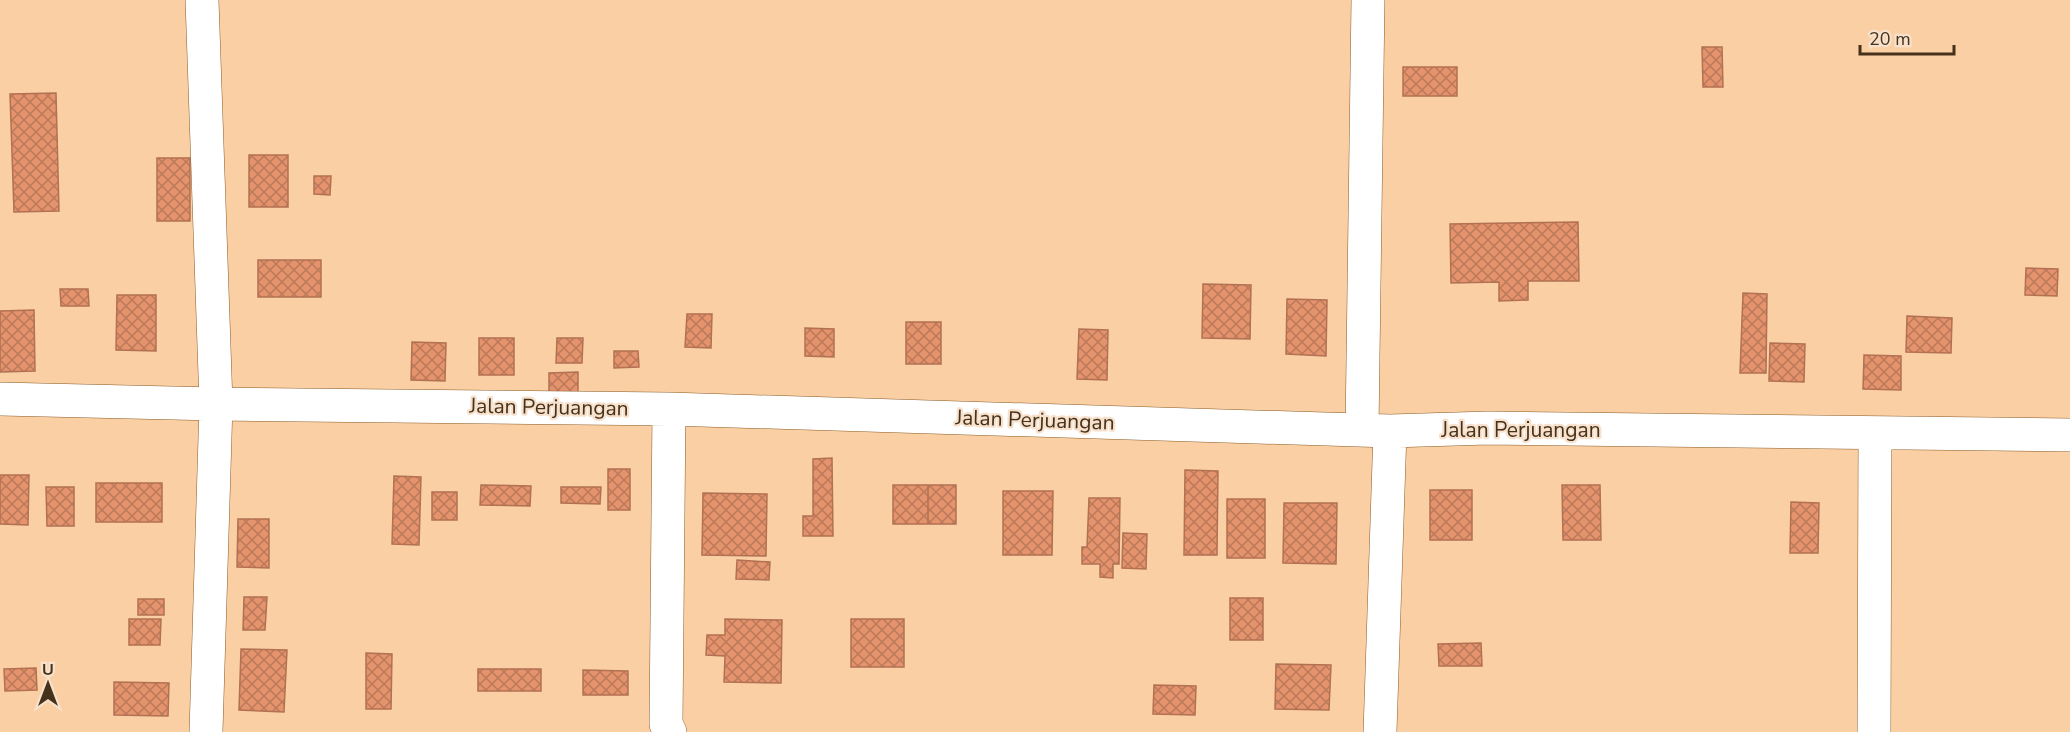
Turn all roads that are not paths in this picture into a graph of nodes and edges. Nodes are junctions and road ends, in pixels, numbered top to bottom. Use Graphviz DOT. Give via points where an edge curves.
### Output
graph roads {
  1 [pos="202,0"];
  2 [pos="1368,0"];
  3 [pos="0,399"];
  4 [pos="216,404"];
  5 [pos="669,408"];
  6 [pos="1376,430"];
  7 [pos="1875,434"];
  8 [pos="2070,435"];
  9 [pos="206,732"];
  10 [pos="670,732"];
  11 [pos="1380,732"];
  12 [pos="1874,732"];
  1 -- 4 [label="street"];
  2 -- 6 [label="street"];
  3 -- 4 [label="street, Jalan Perjuangan"];
  4 -- 5 [label="street, Jalan Perjuangan"];
  4 -- 9 [label="street"];
  5 -- 6 [label="street, Jalan Perjuangan"];
  5 -- 10 [label="street" via="666,724"];
  6 -- 7 [label="street, Jalan Perjuangan"];
  6 -- 11 [label="street"];
  7 -- 8 [label="street, Jalan Perjuangan"];
  7 -- 12 [label="street"];
}
